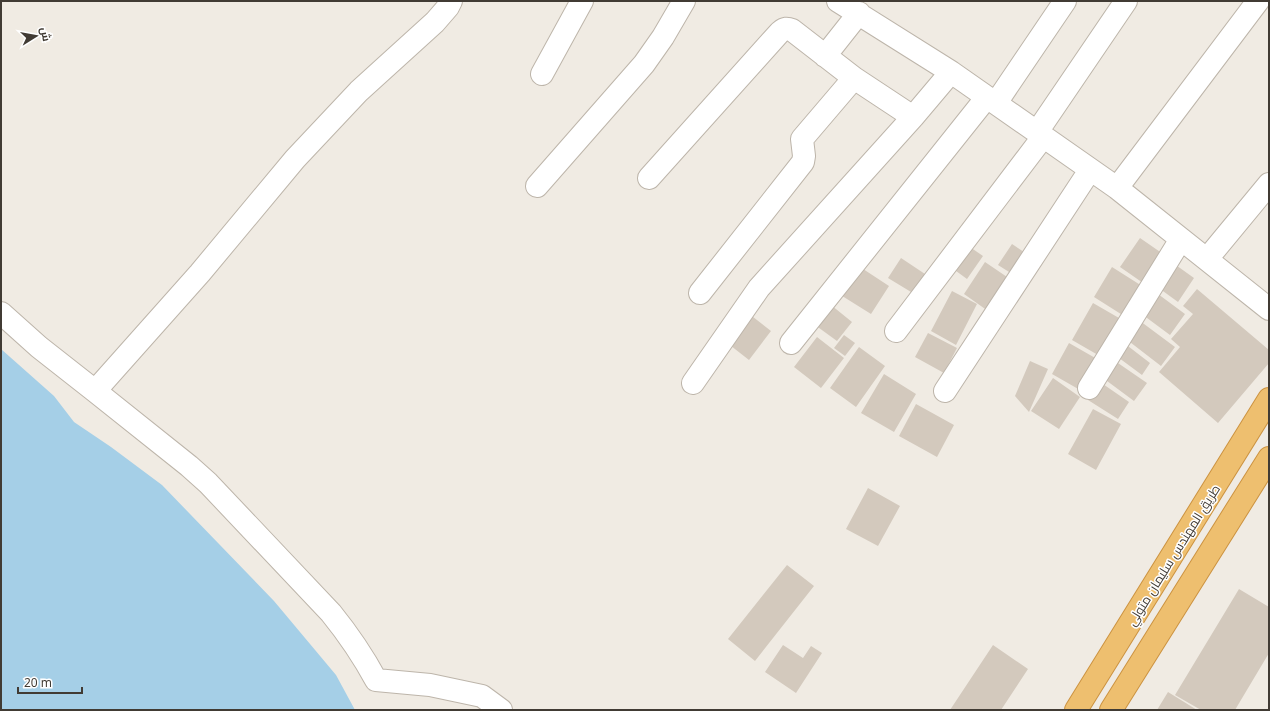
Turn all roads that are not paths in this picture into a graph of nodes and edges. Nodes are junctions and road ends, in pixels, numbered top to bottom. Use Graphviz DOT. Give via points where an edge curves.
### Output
graph roads {
  1 [pos="451,1"];
  2 [pos="582,1"];
  3 [pos="684,1"];
  4 [pos="838,1"];
  5 [pos="1064,1"];
  6 [pos="1126,1"];
  7 [pos="1258,1"];
  8 [pos="859,13"];
  9 [pos="825,56"];
  10 [pos="951,72"];
  11 [pos="542,74"];
  12 [pos="854,78"];
  13 [pos="991,100"];
  14 [pos="913,117"];
  15 [pos="1040,134"];
  16 [pos="1090,170"];
  17 [pos="649,178"];
  18 [pos="1269,184"];
  19 [pos="537,186"];
  20 [pos="1117,188"];
  21 [pos="1181,239"];
  22 [pos="1207,259"];
  23 [pos="700,293"];
  24 [pos="1269,309"];
  25 [pos="1,313"];
  26 [pos="896,332"];
  27 [pos="791,343"];
  28 [pos="693,383"];
  29 [pos="1089,388"];
  30 [pos="95,391"];
  31 [pos="945,391"];
  32 [pos="1269,399"];
  33 [pos="1269,458"];
  34 [pos="501,710"];
  35 [pos="1076,710"];
  36 [pos="1111,710"];
  1 -- 30 [label="street" via="435,22 359,92 295,159 200,273"];
  2 -- 11 [label="street"];
  3 -- 19 [label="street" via="644,64"];
  4 -- 8 [label="street"];
  5 -- 13 [label="street"];
  6 -- 15 [label="street"];
  7 -- 20 [label="street"];
  8 -- 9 [label="street"];
  8 -- 10 [label="street"];
  9 -- 12 [label="street"];
  9 -- 17 [label="street" via="792,30 784,29"];
  10 -- 13 [label="street"];
  10 -- 14 [label="street"];
  12 -- 14 [label="street"];
  12 -- 23 [label="street" via="802,139 803,162"];
  13 -- 15 [label="street"];
  13 -- 27 [label="street"];
  14 -- 28 [label="street" via="759,288"];
  15 -- 16 [label="street"];
  15 -- 26 [label="street"];
  16 -- 20 [label="street"];
  16 -- 31 [label="street"];
  18 -- 22 [label="street"];
  20 -- 21 [label="street"];
  21 -- 22 [label="street"];
  21 -- 29 [label="street"];
  22 -- 24 [label="street"];
  25 -- 30 [label="street"];
  30 -- 34 [label="street" via="208,483 331,613 363,656 376,680 430,685 482,696"];
  32 -- 35 [label="highway, طريق المهندس سليمان متولي"];
  33 -- 36 [label="highway"];
}
